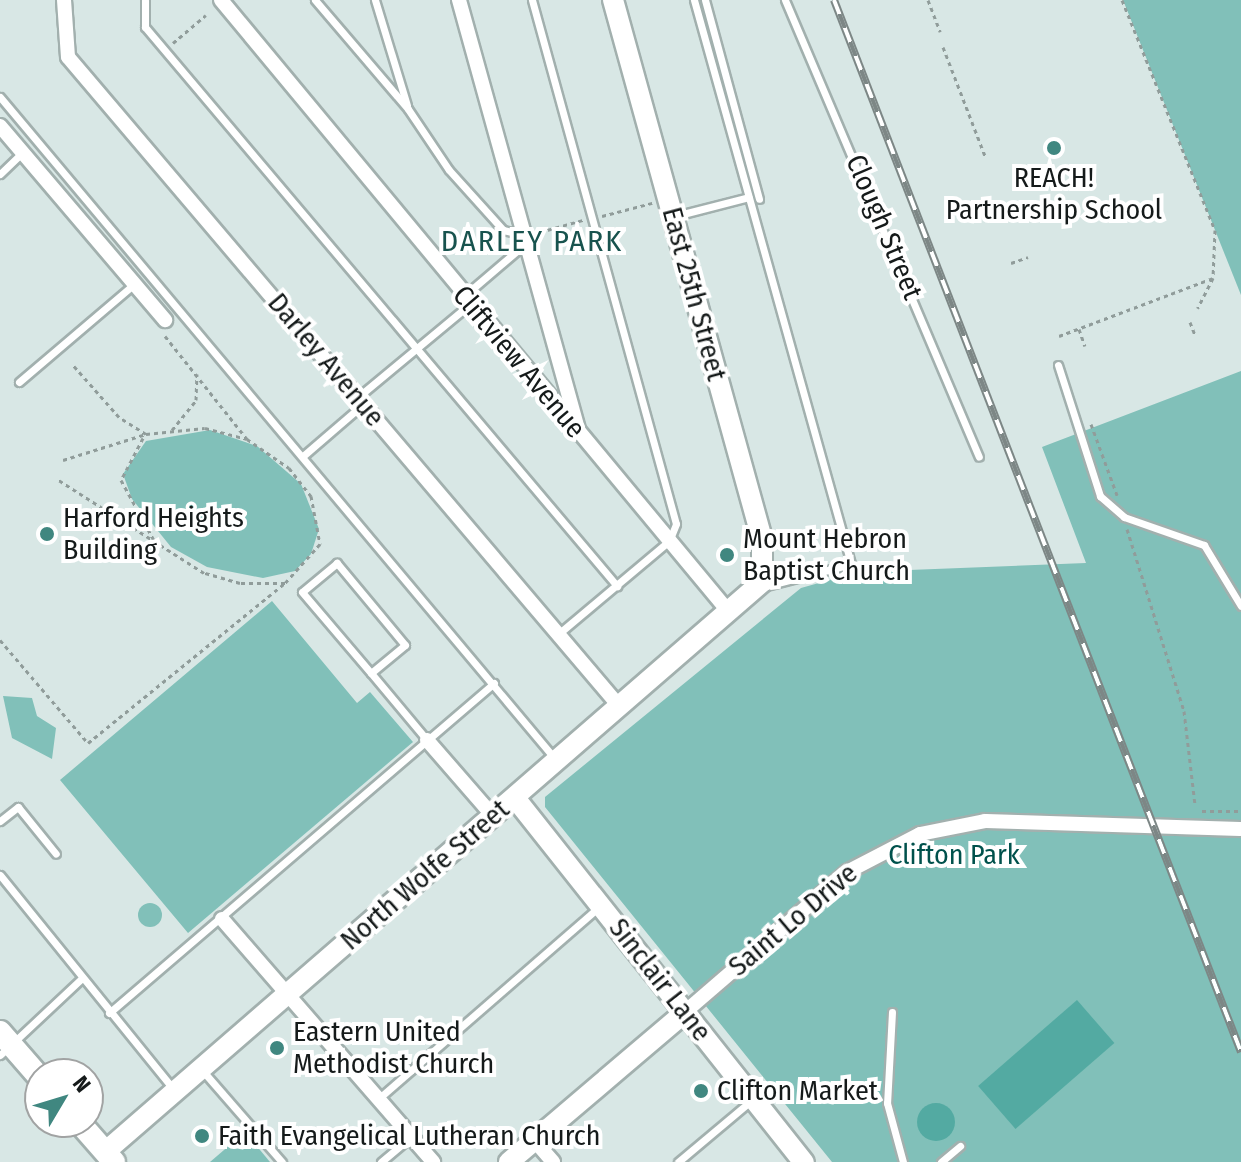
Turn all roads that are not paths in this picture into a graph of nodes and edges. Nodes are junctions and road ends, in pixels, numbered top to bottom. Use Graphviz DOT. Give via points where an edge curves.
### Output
graph roads {
  1 [pos="64,0"];
  2 [pos="145,0"];
  3 [pos="221,0"];
  4 [pos="315,0"];
  5 [pos="375,0"];
  6 [pos="459,0"];
  7 [pos="532,0"];
  8 [pos="613,0"];
  9 [pos="694,0"];
  10 [pos="705,0"];
  11 [pos="785,0"];
  12 [pos="0,97"];
  13 [pos="408,109"];
  14 [pos="0,126"];
  15 [pos="22,152"];
  16 [pos="0,174"];
  17 [pos="749,197"];
  18 [pos="759,199"];
  19 [pos="673,217"];
  20 [pos="525,239"];
  21 [pos="134,284"];
  22 [pos="467,300"];
  23 [pos="163,326"];
  24 [pos="416,349"];
  25 [pos="1058,365"];
  26 [pos="19,382"];
  27 [pos="361,400"];
  28 [pos="579,433"];
  29 [pos="303,456"];
  30 [pos="979,457"];
  31 [pos="669,541"];
  32 [pos="617,586"];
  33 [pos="758,587"];
  34 [pos="1241,606"];
  35 [pos="729,612"];
  36 [pos="558,634"];
  37 [pos="371,673"];
  38 [pos="494,683"];
  39 [pos="620,707"];
  40 [pos="427,740"];
  41 [pos="552,754"];
  42 [pos="515,798"];
  43 [pos="493,816"];
  44 [pos="0,821"];
  45 [pos="1241,829"];
  46 [pos="56,854"];
  47 [pos="0,875"];
  48 [pos="601,906"];
  49 [pos="222,919"];
  50 [pos="80,980"];
  51 [pos="287,994"];
  52 [pos="685,1012"];
  53 [pos="892,1012"];
  54 [pos="109,1013"];
  55 [pos="3,1044"];
  56 [pos="24,1063"];
  57 [pos="201,1069"];
  58 [pos="175,1091"];
  59 [pos="378,1099"];
  60 [pos="754,1099"];
  61 [pos="411,1137"];
  62 [pos="90,1138"];
  63 [pos="534,1140"];
  64 [pos="960,1146"];
  65 [pos="104,1159"];
  66 [pos="282,1162"];
  67 [pos="381,1162"];
  68 [pos="433,1162"];
  69 [pos="509,1162"];
  70 [pos="553,1162"];
  71 [pos="678,1162"];
  72 [pos="804,1162"];
  73 [pos="903,1162"];
  74 [pos="941,1162"];
  1 -- 27 [label="street, Darley Avenue" via="68,57"];
  2 -- 24 [label="lane" via="145,27"];
  3 -- 22 [label="street, Cliftview Avenue"];
  4 -- 13 [label="lane"];
  5 -- 13 [label="lane"];
  6 -- 20 [label="street"];
  7 -- 31 [label="lane" via="663,467 676,524"];
  8 -- 19 [label="main road, East 25th Street"];
  9 -- 17 [label="lane"];
  10 -- 18 [label="lane"];
  11 -- 30 [label="lane, Clough Street"];
  12 -- 29 [label="lane"];
  13 -- 20 [label="lane" via="503,230"];
  14 -- 15 [label="street"];
  15 -- 16 [label="lane"];
  15 -- 21 [label="street"];
  17 -- 19 [label="lane"];
  17 -- 33 [label="lane" via="851,564"];
  19 -- 33 [label="main road, East 25th Street" via="767,559"];
  20 -- 22 [label="lane"];
  20 -- 28 [label="street"];
  21 -- 23 [label="street"];
  21 -- 26 [label="lane"];
  22 -- 24 [label="lane"];
  22 -- 28 [label="street, Cliftview Avenue"];
  24 -- 27 [label="lane"];
  24 -- 32 [label="lane"];
  25 -- 34 [label="lane" via="1100,496 1124,517 1204,545"];
  27 -- 29 [label="lane"];
  27 -- 36 [label="street, Darley Avenue"];
  28 -- 31 [label="street, Cliftview Avenue"];
  29 -- 38 [label="lane"];
  31 -- 32 [label="lane"];
  31 -- 35 [label="street, Cliftview Avenue"];
  32 -- 36 [label="lane"];
  33 -- 35 [label="main road, North Wolfe Street"];
  35 -- 39 [label="main road, North Wolfe Street"];
  36 -- 39 [label="street, Darley Avenue"];
  37 -- 37 [label="lane" via="405,645 337,563 302,592"];
  37 -- 40 [label="lane"];
  38 -- 40 [label="lane"];
  38 -- 41 [label="lane"];
  39 -- 41 [label="main road, North Wolfe Street"];
  40 -- 43 [label="street"];
  40 -- 49 [label="lane"];
  41 -- 42 [label="main road, North Wolfe Street"];
  42 -- 43 [label="main road, North Wolfe Street"];
  42 -- 48 [label="main road, Sinclair Lane"];
  43 -- 51 [label="main road, North Wolfe Street"];
  44 -- 46 [label="lane" via="18,807"];
  45 -- 52 [label="street, Saint Lo Drive" via="985,821 920,834 847,872"];
  47 -- 50 [label="lane"];
  48 -- 52 [label="main road, Sinclair Lane"];
  48 -- 59 [label="lane"];
  49 -- 51 [label="street"];
  49 -- 54 [label="lane"];
  50 -- 54 [label="lane"];
  50 -- 55 [label="lane"];
  51 -- 57 [label="main road, North Wolfe Street"];
  51 -- 59 [label="street"];
  52 -- 60 [label="main road, Sinclair Lane"];
  52 -- 63 [label="main road"];
  53 -- 73 [label="lane" via="887,1103"];
  54 -- 58 [label="lane"];
  55 -- 56 [label="main road"];
  57 -- 58 [label="main road, North Wolfe Street"];
  57 -- 66 [label="lane"];
  58 -- 65 [label="main road, North Wolfe Street"];
  59 -- 61 [label="street"];
  60 -- 71 [label="lane"];
  60 -- 72 [label="main road, Sinclair Lane"];
  61 -- 67 [label="lane"];
  61 -- 68 [label="street"];
  62 -- 65 [label="main road"];
  63 -- 69 [label="main road"];
  63 -- 70 [label="street"];
  64 -- 74 [label="lane"];
}
